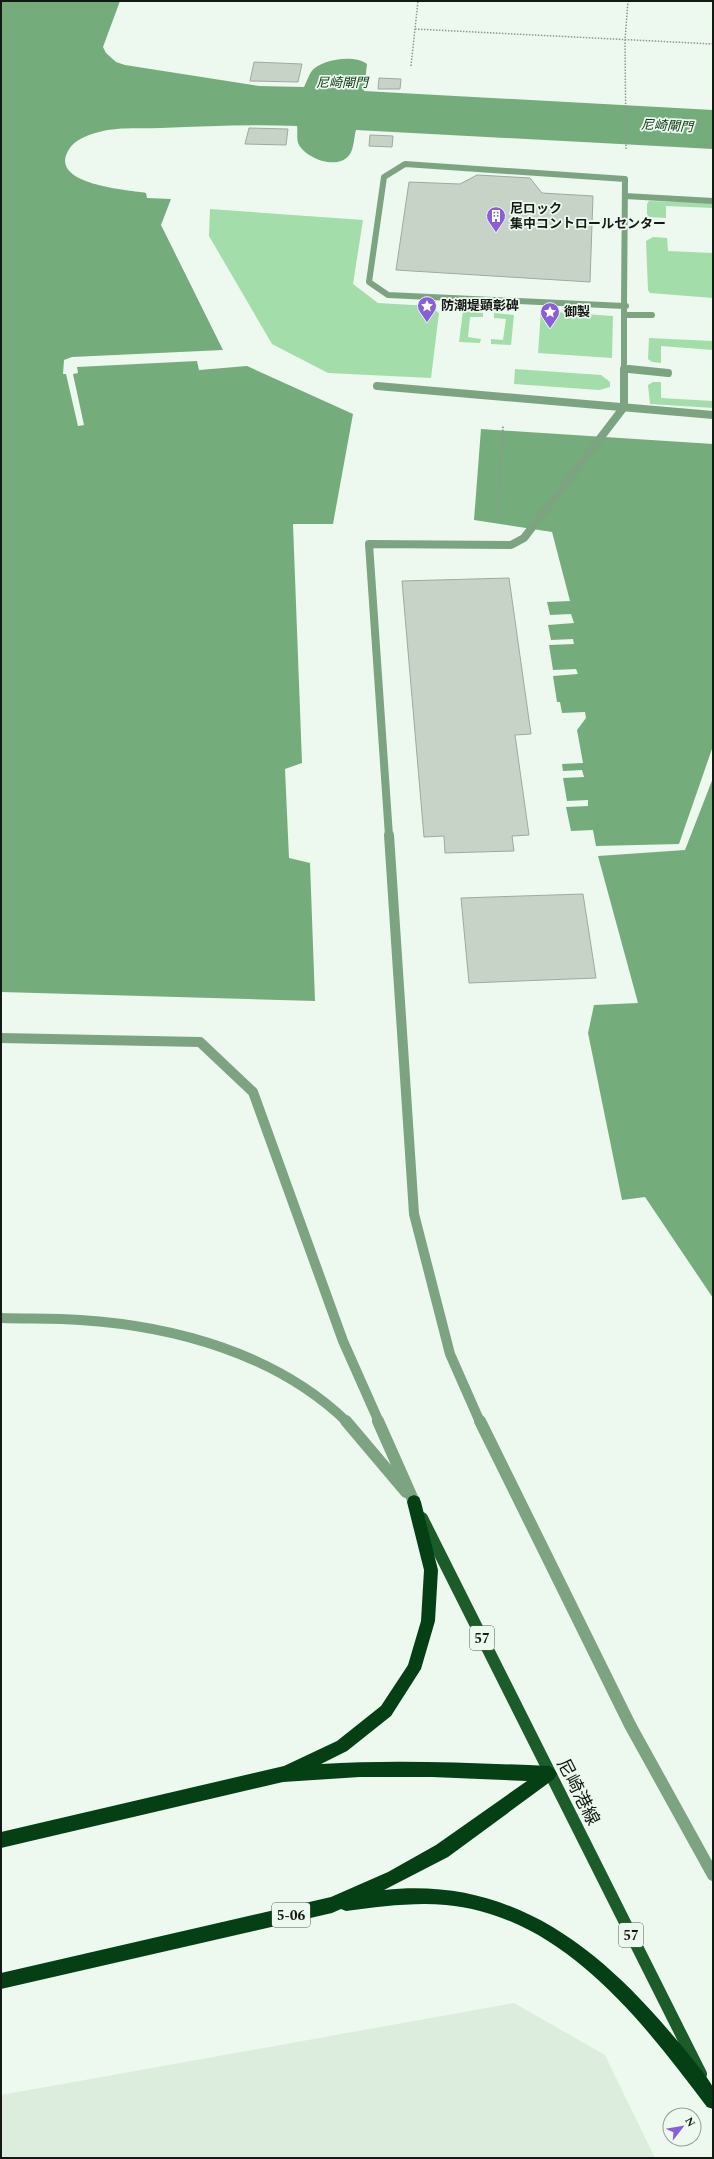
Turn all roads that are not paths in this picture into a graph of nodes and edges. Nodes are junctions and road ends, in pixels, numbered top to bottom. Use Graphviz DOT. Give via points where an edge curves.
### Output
graph roads {
  1 [pos="627,171"];
  2 [pos="625,179"];
  3 [pos="625,196"];
  4 [pos="713,201"];
  5 [pos="626,306"];
  6 [pos="625,315"];
  7 [pos="652,315"];
  8 [pos="624,369"];
  9 [pos="668,372"];
  10 [pos="377,386"];
  11 [pos="624,407"];
  12 [pos="713,415"];
  13 [pos="1,1038"];
  14 [pos="1,1318"];
  15 [pos="414,1502"];
  16 [pos="283,1774"];
  17 [pos="549,1774"];
  18 [pos="1,1840"];
  19 [pos="713,1876"];
  20 [pos="332,1905"];
  21 [pos="1,1981"];
  22 [pos="713,2097"];
  23 [pos="713,2101"];
  1 -- 2 [label="street"];
  2 -- 3 [label="street"];
  2 -- 5 [label="street" via="405,164 384,177 369,282 388,295"];
  3 -- 4 [label="street"];
  3 -- 5 [label="street"];
  5 -- 6 [label="street"];
  6 -- 7 [label="street"];
  6 -- 8 [label="street"];
  8 -- 9 [label="street"];
  8 -- 11 [label="street"];
  10 -- 11 [label="street"];
  11 -- 12 [label="street"];
  11 -- 19 [label="street" via="524,538 511,546 369,544 414,1214 450,1354 630,1725"];
  13 -- 15 [label="street" via="200,1042 254,1092 343,1341"];
  14 -- 15 [label="street" via="92,1321 163,1331 224,1348 272,1369 327,1404 372,1449"];
  15 -- 16 [label="highway" via="431,1570 428,1621 414,1669 386,1711 342,1746"];
  15 -- 17 [label="main road, 尼崎港線 / 57"];
  16 -- 17 [label="highway" via="360,1769"];
  16 -- 18 [label="highway"];
  17 -- 20 [label="highway, 5-06" via="442,1852 394,1878"];
  17 -- 22 [label="main road, 尼崎港線 / 57"];
  20 -- 21 [label="highway, 5-06"];
  20 -- 23 [label="highway" via="405,1895 461,1899 519,1916 573,1947 615,1983 660,2031"];
}
